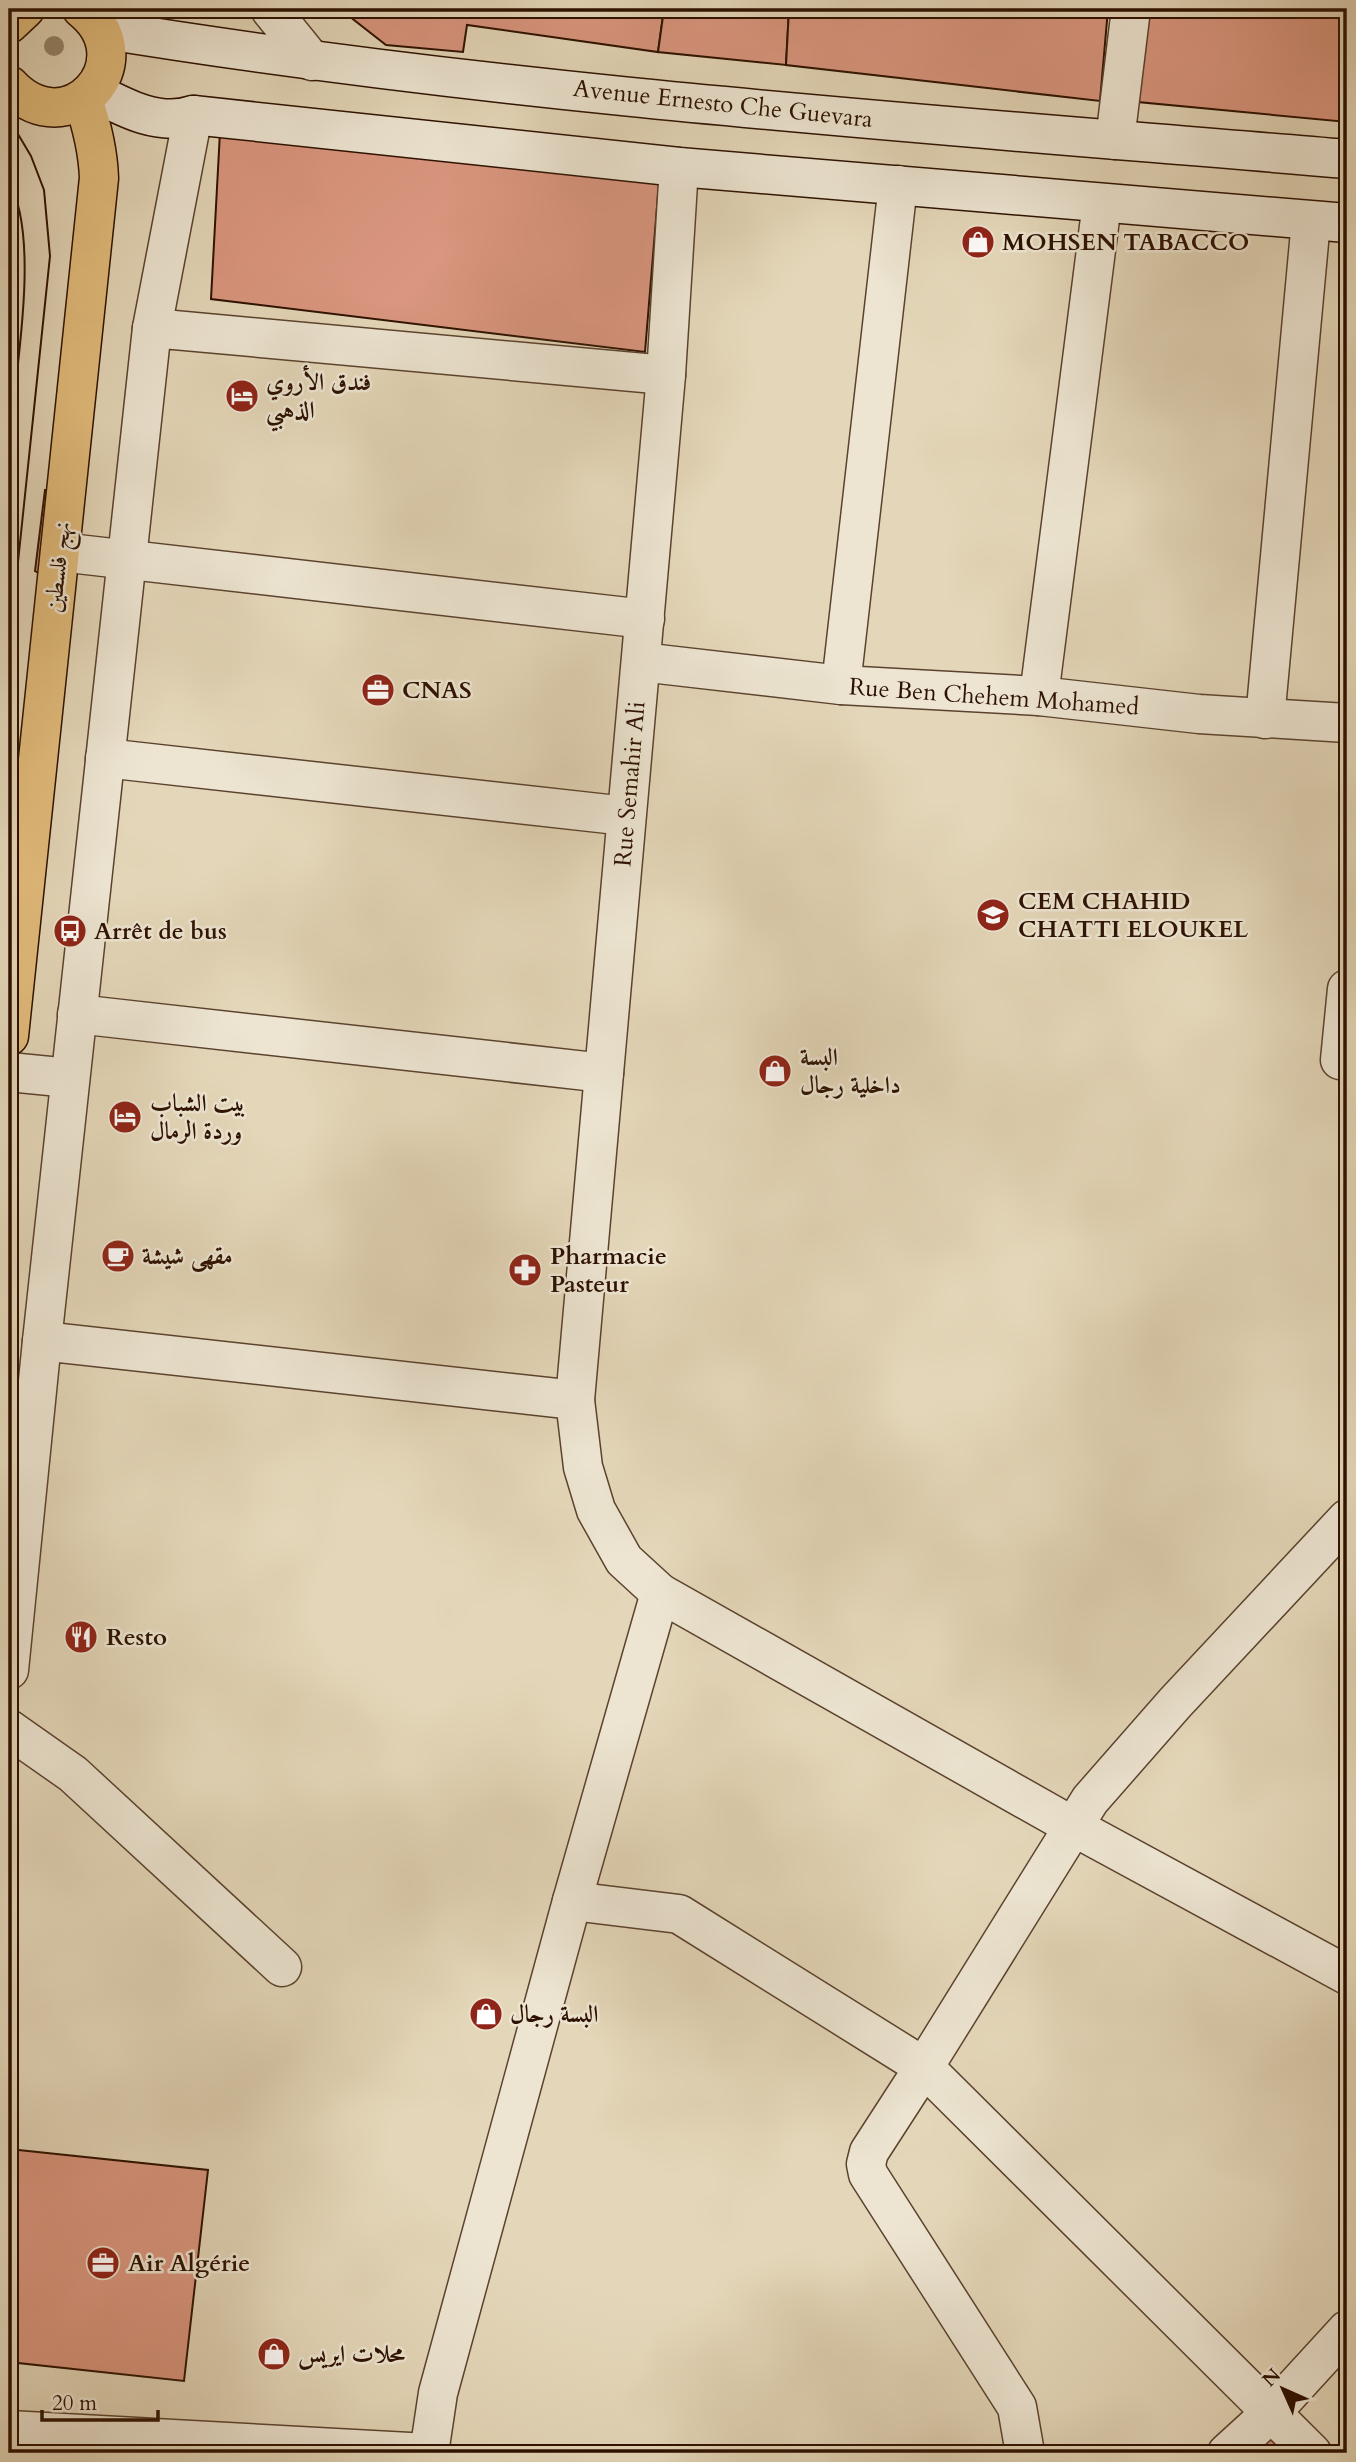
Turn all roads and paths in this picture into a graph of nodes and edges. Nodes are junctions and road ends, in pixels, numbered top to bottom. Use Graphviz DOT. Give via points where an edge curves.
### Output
graph roads {
  1 [pos="25,9"];
  2 [pos="270,9"];
  3 [pos="1131,9"];
  4 [pos="92,16"];
  5 [pos="9,24"];
  6 [pos="312,61"];
  7 [pos="9,85"];
  8 [pos="88,95"];
  9 [pos="193,116"];
  10 [pos="1115,139"];
  11 [pos="1347,159"];
  12 [pos="680,167"];
  13 [pos="898,185"];
  14 [pos="1102,203"];
  15 [pos="1329,222"];
  16 [pos="152,328"];
  17 [pos="666,375"];
  18 [pos="60,552"];
  19 [pos="127,559"];
  20 [pos="645,619"];
  21 [pos="641,662"];
  22 [pos="841,685"];
  23 [pos="1039,696"];
  24 [pos="1265,719"];
  25 [pos="1347,723"];
  26 [pos="105,758"];
  27 [pos="626,816"];
  28 [pos="1347,989"];
  29 [pos="77,1014"];
  30 [pos="9,1036"];
  31 [pos="1347,1060"];
  32 [pos="9,1072"];
  33 [pos="604,1073"];
  34 [pos="70,1078"];
  35 [pos="42,1341"];
  36 [pos="575,1400"];
  37 [pos="1347,1519"];
  38 [pos="660,1593"];
  39 [pos="9,1670"];
  40 [pos="9,1730"];
  41 [pos="1074,1826"];
  42 [pos="572,1901"];
  43 [pos="282,1967"];
  44 [pos="1347,1975"];
  45 [pos="924,2067"];
  46 [pos="1347,2330"];
  47 [pos="1272,2412"];
  48 [pos="9,2430"];
  49 [pos="428,2453"];
  50 [pos="1025,2453"];
  51 [pos="1227,2453"];
  52 [pos="1312,2453"];
  1 -- 5 [label="main road"];
  2 -- 6 [label="street"];
  3 -- 10 [label="street"];
  4 -- 6 [label="street, Avenue Ernesto Che Guevara"];
  4 -- 8 [label="main road" via="106,45 107,61"];
  6 -- 10 [label="street, Avenue Ernesto Che Guevara" via="718,106"];
  7 -- 8 [label="main road" via="19,97 51,109 67,107"];
  8 -- 9 [label="street" via="145,115"];
  8 -- 18 [label="main road, نهج فلسطين" via="99,178"];
  9 -- 12 [label="street"];
  9 -- 16 [label="street"];
  10 -- 11 [label="street, Avenue Ernesto Che Guevara"];
  12 -- 13 [label="street"];
  12 -- 17 [label="street, Rue Semahir Ali"];
  13 -- 14 [label="street"];
  13 -- 22 [label="street"];
  14 -- 15 [label="street"];
  14 -- 23 [label="street"];
  15 -- 24 [label="street"];
  16 -- 17 [label="street"];
  16 -- 19 [label="street"];
  17 -- 20 [label="street, Rue Semahir Ali"];
  18 -- 19 [label="street"];
  18 -- 30 [label="main road, نهج فلسطين"];
  19 -- 20 [label="street"];
  19 -- 26 [label="street"];
  20 -- 21 [label="street, Rue Semahir Ali"];
  21 -- 22 [label="street, Rue Ben Chehem Mohamed"];
  21 -- 27 [label="street, Rue Semahir Ali"];
  22 -- 23 [label="street, Rue Ben Chehem Mohamed"];
  23 -- 24 [label="street, Rue Ben Chehem Mohamed"];
  24 -- 25 [label="street, Rue Ben Chehem Mohamed"];
  26 -- 27 [label="street"];
  26 -- 29 [label="street"];
  27 -- 33 [label="street, Rue Semahir Ali"];
  28 -- 31 [label="street" via="1340,1060"];
  29 -- 33 [label="street"];
  29 -- 34 [label="street"];
  32 -- 34 [label="street"];
  33 -- 36 [label="street, Rue Semahir Ali"];
  34 -- 35 [label="street"];
  35 -- 36 [label="street"];
  35 -- 39 [label="street"];
  36 -- 38 [label="street, Rue Semahir Ali" via="583,1467 596,1510 624,1560"];
  37 -- 41 [label="street" via="1175,1703 1090,1800"];
  38 -- 41 [label="street, Rue Semahir Ali"];
  38 -- 42 [label="street"];
  40 -- 43 [label="street" via="73,1774"];
  41 -- 44 [label="street, Rue Semahir Ali"];
  41 -- 45 [label="street"];
  42 -- 45 [label="street" via="678,1914"];
  42 -- 49 [label="street" via="438,2393"];
  45 -- 47 [label="street"];
  45 -- 50 [label="street" via="869,2152 868,2174 1017,2407"];
  46 -- 47 [label="street"];
  47 -- 51 [label="street"];
  47 -- 52 [label="street"];
  48 -- 49 [label="street"];
}
